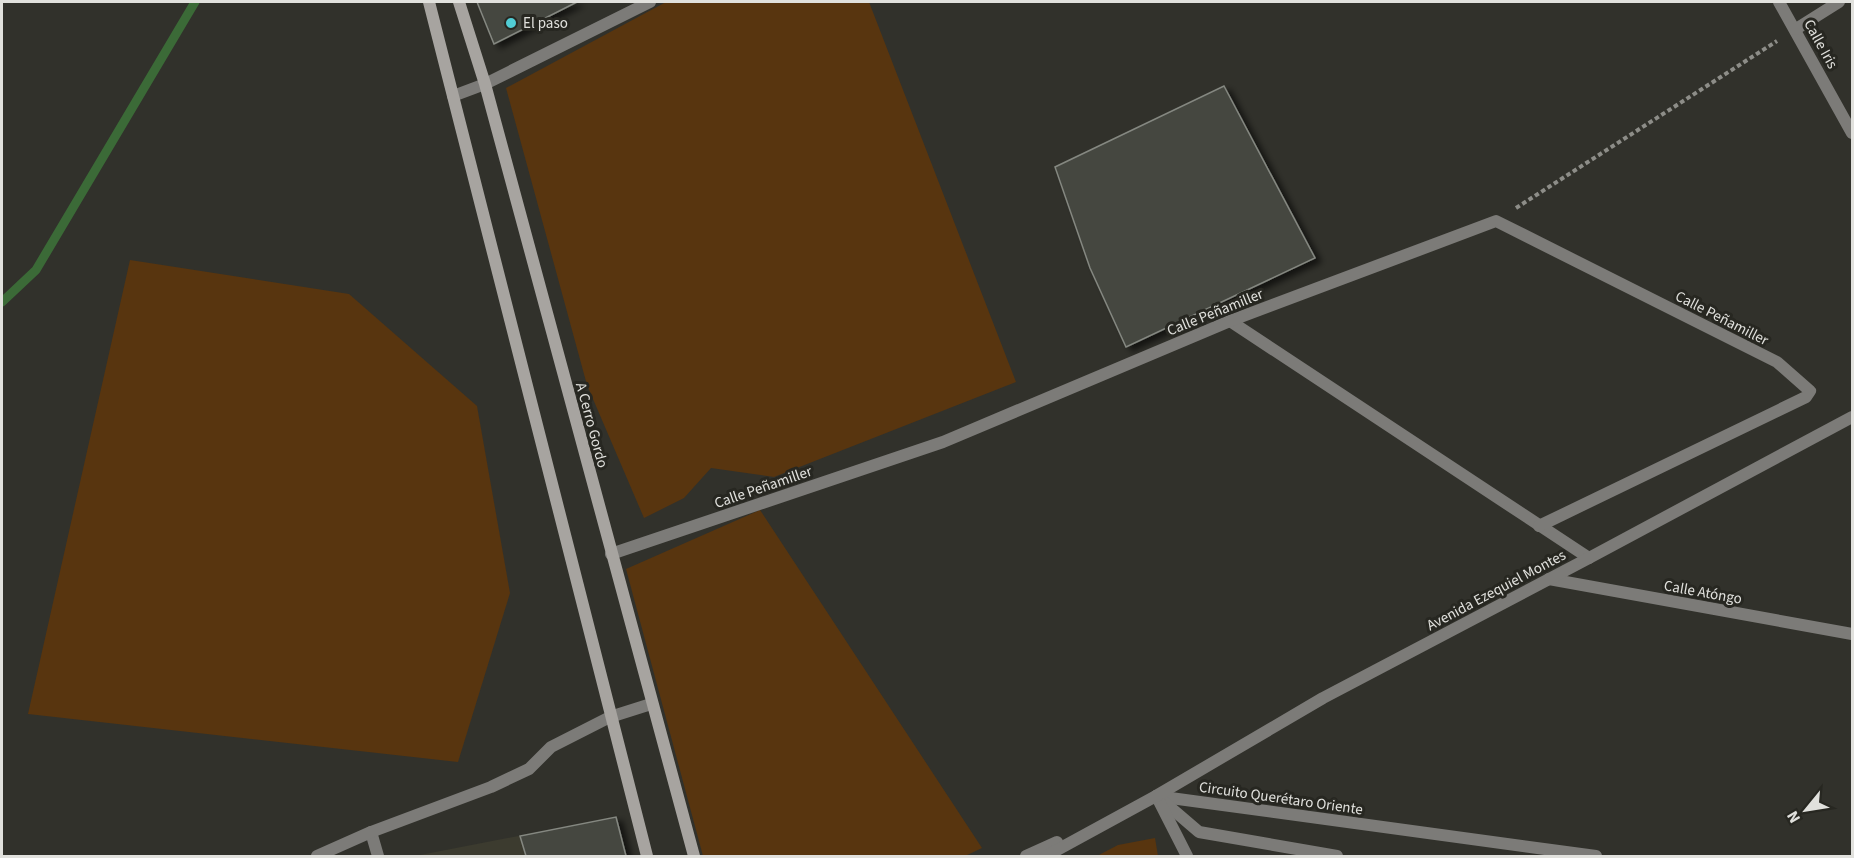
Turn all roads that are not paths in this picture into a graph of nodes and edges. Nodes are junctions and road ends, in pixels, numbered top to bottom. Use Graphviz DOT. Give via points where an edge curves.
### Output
graph roads {
  1 [pos="429,2"];
  2 [pos="459,2"];
  3 [pos="650,2"];
  4 [pos="1779,2"];
  5 [pos="1839,2"];
  6 [pos="1796,29"];
  7 [pos="484,84"];
  8 [pos="453,96"];
  9 [pos="1852,133"];
  10 [pos="1230,321"];
  11 [pos="1852,417"];
  12 [pos="1539,526"];
  13 [pos="611,554"];
  14 [pos="1589,558"];
  15 [pos="1549,579"];
  16 [pos="1852,634"];
  17 [pos="651,704"];
  18 [pos="610,717"];
  19 [pos="1156,796"];
  20 [pos="371,832"];
  21 [pos="1180,843"];
  22 [pos="316,856"];
  23 [pos="378,856"];
  24 [pos="647,856"];
  25 [pos="694,856"];
  26 [pos="1026,856"];
  27 [pos="1046,856"];
  28 [pos="1180,856"];
  29 [pos="1187,856"];
  30 [pos="1337,856"];
  31 [pos="1596,856"];
  1 -- 8 [label="main road"];
  2 -- 7 [label="main road, A Cerro Gordo"];
  3 -- 7 [label="street"];
  4 -- 6 [label="street, Calle Iris"];
  5 -- 6 [label="street"];
  6 -- 9 [label="street, Calle Iris"];
  7 -- 8 [label="street"];
  7 -- 13 [label="main road, A Cerro Gordo"];
  8 -- 18 [label="main road"];
  10 -- 12 [label="street"];
  10 -- 12 [label="street, Calle Peñamiller" via="1496,221 1778,362 1810,391 1806,397"];
  10 -- 13 [label="street, Calle Peñamiller" via="943,442"];
  11 -- 14 [label="street, Avenida Ezequiel Montes"];
  12 -- 14 [label="street"];
  13 -- 17 [label="main road, A Cerro Gordo"];
  14 -- 15 [label="street, Avenida Ezequiel Montes"];
  15 -- 16 [label="street, Calle Atóngo"];
  15 -- 19 [label="street, Avenida Ezequiel Montes" via="1323,698"];
  17 -- 18 [label="street"];
  17 -- 25 [label="main road, A Cerro Gordo"];
  18 -- 20 [label="street" via="551,747 529,769 492,787"];
  18 -- 24 [label="main road"];
  19 -- 21 [label="street"];
  19 -- 26 [label="street, Avenida Ezequiel Montes"];
  19 -- 27 [label="street, Avenida Ezequiel Montes"];
  19 -- 30 [label="street" via="1199,832"];
  19 -- 31 [label="street, Circuito Querétaro Oriente"];
  20 -- 22 [label="street"];
  20 -- 23 [label="street"];
  21 -- 28 [label="street"];
  21 -- 29 [label="street"];
}
